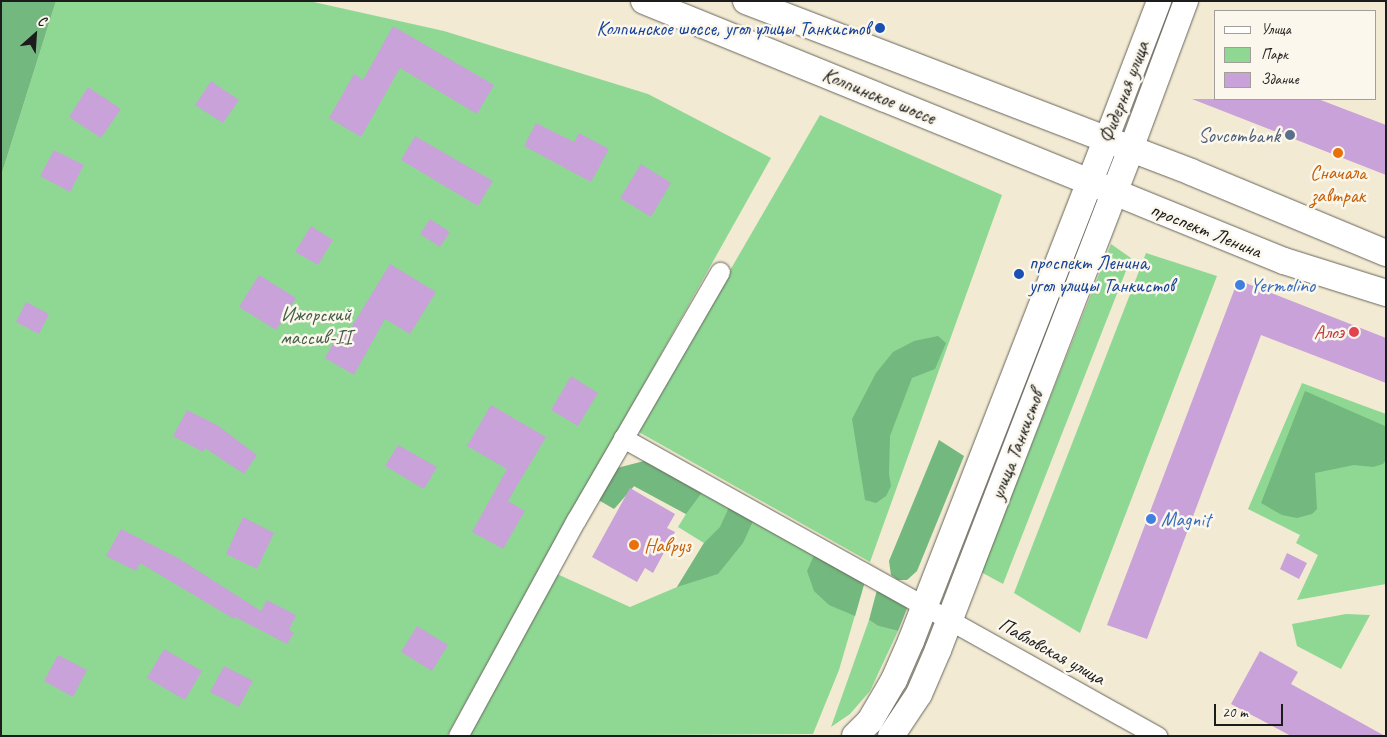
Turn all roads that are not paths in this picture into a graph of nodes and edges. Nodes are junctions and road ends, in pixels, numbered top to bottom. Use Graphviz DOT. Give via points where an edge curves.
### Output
graph roads {
  1 [pos="644,1"];
  2 [pos="746,1"];
  3 [pos="1159,1"];
  4 [pos="1186,1"];
  5 [pos="1106,140"];
  6 [pos="1131,149"];
  7 [pos="1089,183"];
  8 [pos="1113,193"];
  9 [pos="1386,253"];
  10 [pos="720,272"];
  11 [pos="1386,293"];
  12 [pos="623,438"];
  13 [pos="925,606"];
  14 [pos="950,619"];
  15 [pos="458,736"];
  16 [pos="855,736"];
  17 [pos="891,736"];
  18 [pos="1157,736"];
  1 -- 7 [label="main road, Колпинское шоссе"];
  2 -- 5 [label="main road, Колпинское шоссе"];
  3 -- 5 [label="street, Фидерная улица"];
  4 -- 6 [label="street, Фидерная улица"];
  5 -- 6 [label="main road, Колпинское шоссе"];
  5 -- 7 [label="main road, Фидерная улица"];
  6 -- 8 [label="main road, улица Танкистов"];
  6 -- 9 [label="main road"];
  7 -- 8 [label="main road, Колпинское шоссе"];
  7 -- 13 [label="main road, улица Танкистов"];
  8 -- 11 [label="main road, проспект Ленина" via="1284,261"];
  8 -- 14 [label="main road, улица Танкистов"];
  10 -- 12 [label="street"];
  12 -- 13 [label="street, Павловская улица"];
  12 -- 15 [label="street"];
  13 -- 14 [label="street, Павловская улица"];
  13 -- 16 [label="main road, улица Танкистов" via="894,680 870,721"];
  14 -- 17 [label="main road, улица Танкистов" via="919,694"];
  14 -- 18 [label="street, Павловская улица"];
}
